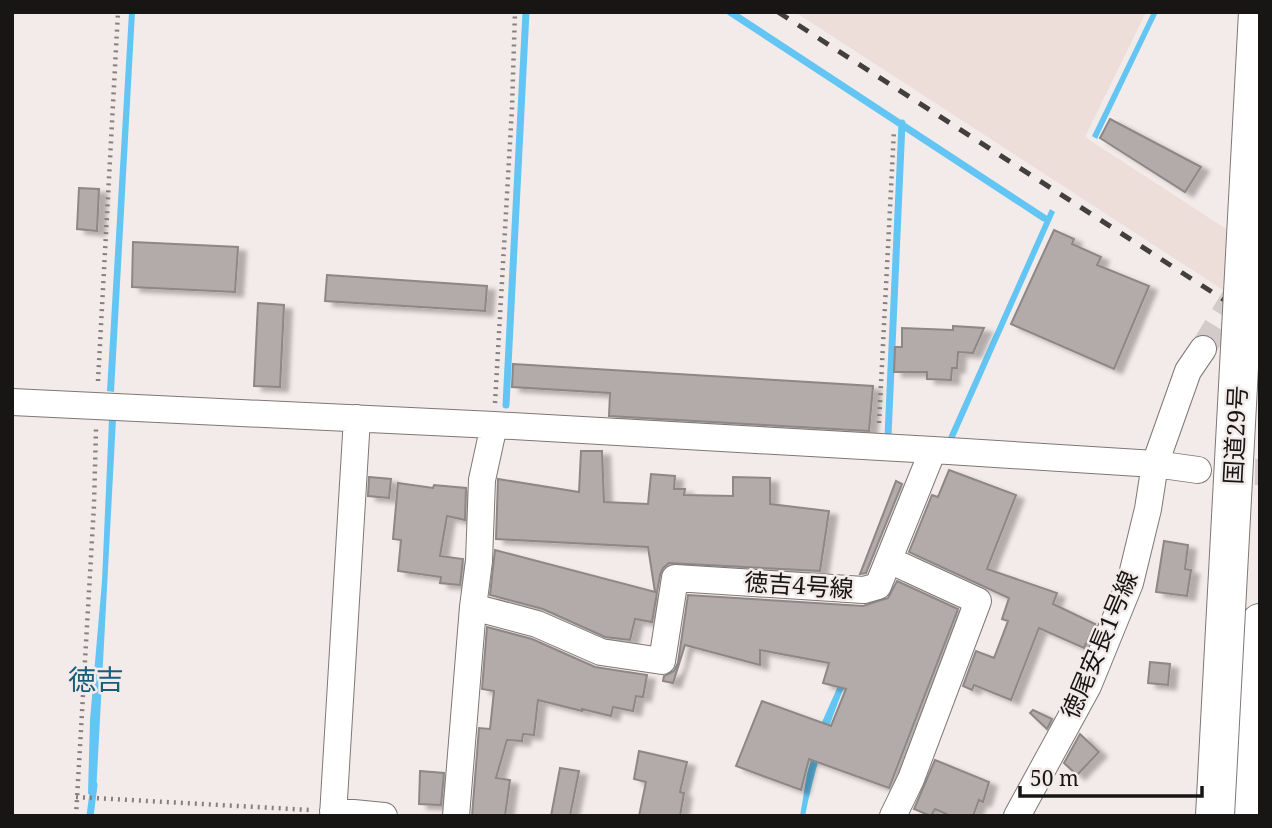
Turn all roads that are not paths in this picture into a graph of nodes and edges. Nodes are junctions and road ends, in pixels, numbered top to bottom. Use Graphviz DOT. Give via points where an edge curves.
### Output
graph roads {
  1 [pos="1258,12"];
  2 [pos="1203,349"];
  3 [pos="12,402"];
  4 [pos="357,418"];
  5 [pos="494,425"];
  6 [pos="933,450"];
  7 [pos="1156,464"];
  8 [pos="1198,470"];
  9 [pos="889,560"];
  10 [pos="473,607"];
  11 [pos="1260,623"];
  12 [pos="333,814"];
  13 [pos="384,816"];
  14 [pos="456,816"];
  15 [pos="893,816"];
  16 [pos="1017,816"];
  17 [pos="1215,816"];
  18 [pos="1250,816"];
  1 -- 17 [label="highway, 国道29号, bridge"];
  2 -- 7 [label="street, 徳尾安長1号線" via="1188,371"];
  3 -- 4 [label="street"];
  4 -- 5 [label="street"];
  4 -- 12 [label="street"];
  5 -- 6 [label="street"];
  5 -- 10 [label="street" via="482,481"];
  6 -- 7 [label="street"];
  6 -- 9 [label="street, 徳吉4号線"];
  7 -- 8 [label="street"];
  7 -- 16 [label="street, 徳尾安長1号線" via="1130,583 1088,686"];
  9 -- 10 [label="street, 徳吉4号線" via="878,586 864,590 674,578 662,661 601,652 537,624"];
  9 -- 15 [label="street" via="978,601"];
  10 -- 14 [label="street"];
  11 -- 18 [label="highway"];
  12 -- 13 [label="street"];
}
